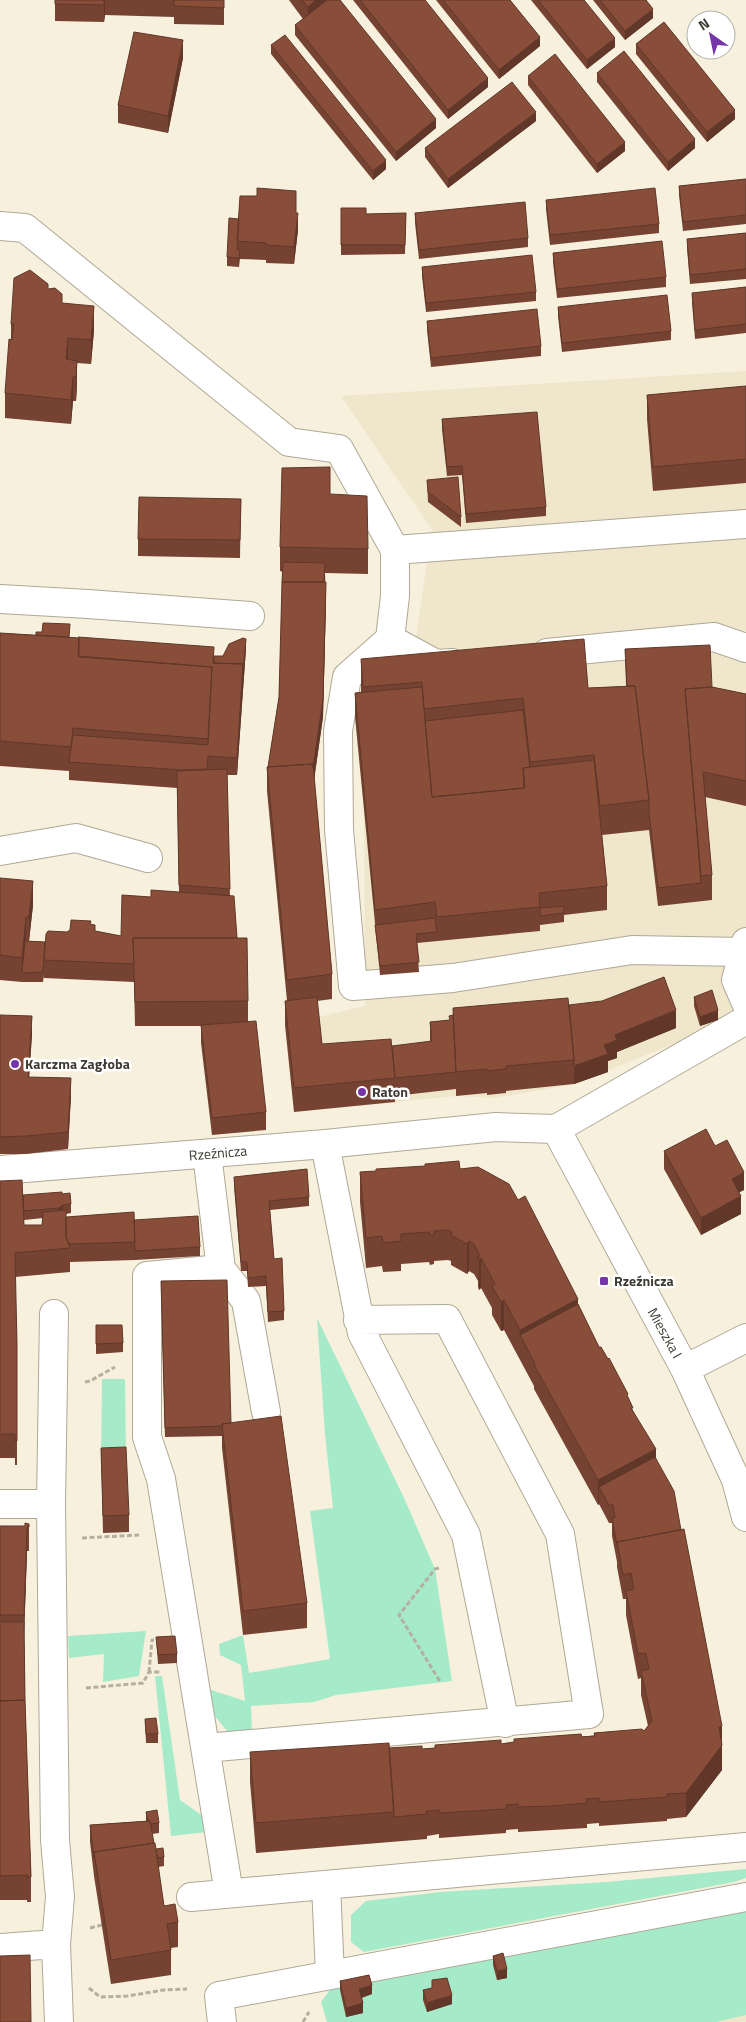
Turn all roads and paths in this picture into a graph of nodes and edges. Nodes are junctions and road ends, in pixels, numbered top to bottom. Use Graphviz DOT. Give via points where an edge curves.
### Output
graph roads {
  1 [pos="0,226"];
  2 [pos="746,524"];
  3 [pos="394,550"];
  4 [pos="0,599"];
  5 [pos="250,616"];
  6 [pos="390,639"];
  7 [pos="746,648"];
  8 [pos="526,655"];
  9 [pos="476,660"];
  10 [pos="0,851"];
  11 [pos="148,858"];
  12 [pos="745,947"];
  13 [pos="746,1003"];
  14 [pos="746,1020"];
  15 [pos="556,1129"];
  16 [pos="325,1144"];
  17 [pos="207,1154"];
  18 [pos="0,1170"];
  19 [pos="221,1269"];
  20 [pos="54,1314"];
  21 [pos="358,1320"];
  22 [pos="746,1338"];
  23 [pos="146,1350"];
  24 [pos="684,1369"];
  25 [pos="53,1388"];
  26 [pos="266,1412"];
  27 [pos="0,1504"];
  28 [pos="51,1504"];
  29 [pos="746,1516"];
  30 [pos="142,1526"];
  31 [pos="52,1538"];
  32 [pos="471,1557"];
  33 [pos="193,1671"];
  34 [pos="441,1683"];
  35 [pos="54,1691"];
  36 [pos="505,1723"];
  37 [pos="206,1748"];
  38 [pos="746,1847"];
  39 [pos="326,1884"];
  40 [pos="228,1893"];
  41 [pos="191,1896"];
  42 [pos="746,1897"];
  43 [pos="56,1944"];
  44 [pos="0,1948"];
  45 [pos="330,1975"];
  46 [pos="88,1987"];
  47 [pos="221,2009"];
  48 [pos="59,2022"];
  1 -- 3 [label="street" via="25,228 289,442 339,449"];
  2 -- 3 [label="street"];
  3 -- 6 [label="street" via="395,596"];
  4 -- 5 [label="street"];
  6 -- 9 [label="street" via="436,664"];
  6 -- 12 [label="street" via="347,677 338,732 339,830 353,986 453,978 632,950"];
  7 -- 8 [label="street" via="714,637"];
  10 -- 11 [label="street" via="76,838"];
  12 -- 13 [label="street" via="736,980"];
  14 -- 15 [label="street"];
  15 -- 16 [label="street, Rzeźnicza" via="496,1127"];
  15 -- 24 [label="street, Mieszka I"];
  16 -- 17 [label="street, Rzeźnicza"];
  16 -- 21 [label="street"];
  17 -- 18 [label="street, Rzeźnicza"];
  17 -- 19 [label="street"];
  19 -- 23 [label="street" via="146,1276"];
  19 -- 26 [label="street" via="246,1301"];
  20 -- 25 [label="street"];
  21 -- 32 [label="street" via="466,1535"];
  21 -- 36 [label="street" via="447,1320 560,1534 590,1714"];
  22 -- 24 [label="street"];
  23 -- 25 [label="path" via="90,1381"];
  23 -- 33 [label="street" via="147,1437 161,1479"];
  24 -- 29 [label="street, Mieszka I" via="736,1480"];
  25 -- 28 [label="street"];
  27 -- 28 [label="street"];
  28 -- 31 [label="street"];
  30 -- 31 [label="path" via="142,1535"];
  31 -- 35 [label="street"];
  32 -- 34 [label="path" via="435,1569 399,1615"];
  32 -- 36 [label="street"];
  33 -- 35 [label="path" via="149,1672 143,1683"];
  33 -- 37 [label="street"];
  35 -- 43 [label="street" via="55,1840 60,1897"];
  36 -- 37 [label="street"];
  37 -- 40 [label="street"];
  38 -- 39 [label="street"];
  39 -- 40 [label="street"];
  39 -- 45 [label="street"];
  40 -- 41 [label="street"];
  42 -- 45 [label="street"];
  43 -- 44 [label="street"];
  43 -- 48 [label="street"];
  45 -- 47 [label="street"];
  46 -- 47 [label="path" via="100,1997 189,1989"];
}
